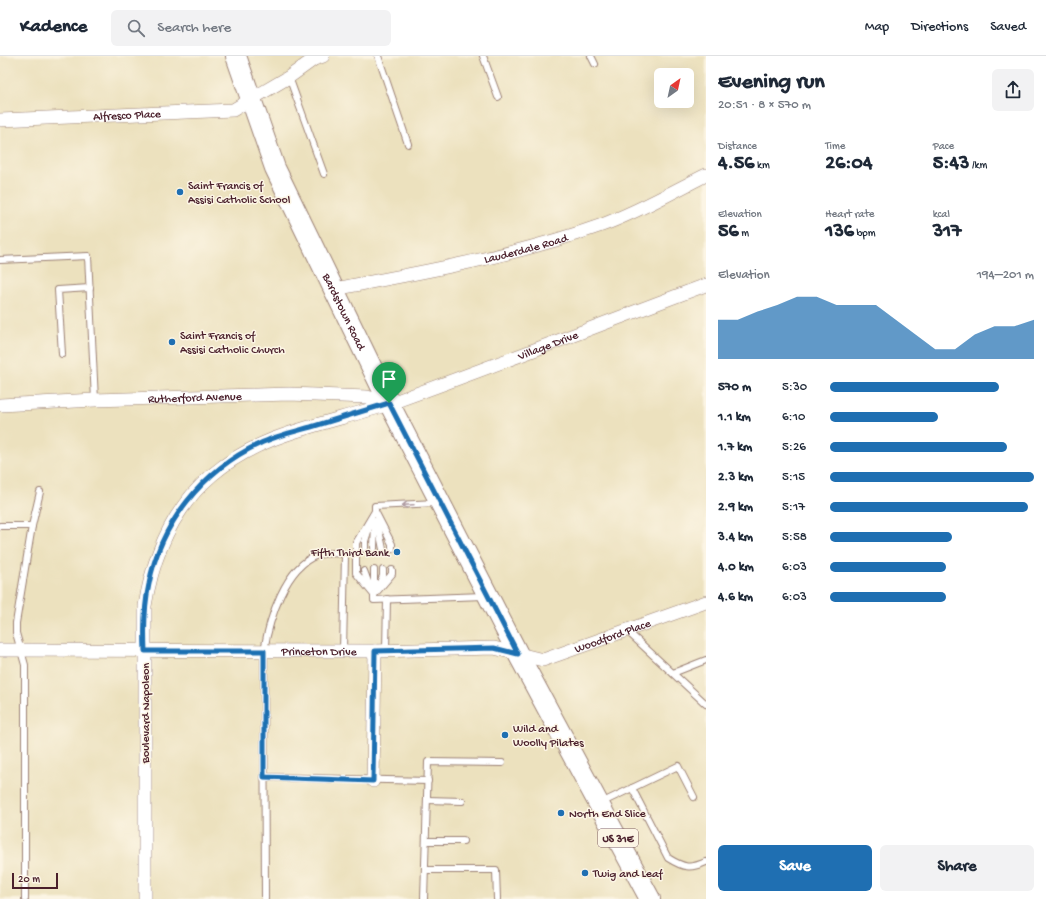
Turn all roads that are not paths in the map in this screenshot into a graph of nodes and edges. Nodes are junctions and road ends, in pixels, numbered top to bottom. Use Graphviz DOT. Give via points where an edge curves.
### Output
graph roads {
  1 [pos="236,56"];
  2 [pos="323,56"];
  3 [pos="378,56"];
  4 [pos="483,56"];
  5 [pos="591,56"];
  6 [pos="595,64"];
  7 [pos="289,77"];
  8 [pos="498,97"];
  9 [pos="250,100"];
  10 [pos="0,120"];
  11 [pos="408,144"];
  12 [pos="324,174"];
  13 [pos="706,175"];
  14 [pos="0,260"];
  15 [pos="706,285"];
  16 [pos="90,288"];
  17 [pos="334,289"];
  18 [pos="62,354"];
  19 [pos="95,400"];
  20 [pos="389,403"];
  21 [pos="0,405"];
  22 [pos="40,492"];
  23 [pos="440,502"];
  24 [pos="375,511"];
  25 [pos="0,526"];
  26 [pos="32,526"];
  27 [pos="365,549"];
  28 [pos="374,549"];
  29 [pos="383,549"];
  30 [pos="392,549"];
  31 [pos="374,570"];
  32 [pos="383,570"];
  33 [pos="392,570"];
  34 [pos="364,571"];
  35 [pos="488,596"];
  36 [pos="374,597"];
  37 [pos="387,599"];
  38 [pos="706,602"];
  39 [pos="626,630"];
  40 [pos="0,650"];
  41 [pos="21,650"];
  42 [pos="343,650"];
  43 [pos="145,651"];
  44 [pos="264,651"];
  45 [pos="380,651"];
  46 [pos="518,654"];
  47 [pos="706,660"];
  48 [pos="673,673"];
  49 [pos="706,704"];
  50 [pos="502,763"];
  51 [pos="264,777"];
  52 [pos="373,781"];
  53 [pos="428,781"];
  54 [pos="632,788"];
  55 [pos="694,797"];
  56 [pos="427,800"];
  57 [pos="462,801"];
  58 [pos="599,804"];
  59 [pos="426,841"];
  60 [pos="463,841"];
  61 [pos="706,862"];
  62 [pos="425,870"];
  63 [pos="25,899"];
  64 [pos="145,899"];
  65 [pos="265,899"];
  66 [pos="424,899"];
  67 [pos="497,899"];
  68 [pos="650,899"];
  1 -- 9 [label="main road, Bardstown Road / US 31E"];
  2 -- 7 [label="street, Alfresco Place" via="314,59"];
  3 -- 11 [label="lane"];
  4 -- 8 [label="lane"];
  5 -- 6 [label="lane"];
  7 -- 9 [label="street, Alfresco Place"];
  7 -- 12 [label="lane"];
  9 -- 10 [label="street, Alfresco Place" via="233,110"];
  9 -- 17 [label="main road, Bardstown Road / US 31E" via="275,168"];
  13 -- 17 [label="street, Lauderdale Road" via="596,227 512,251"];
  14 -- 16 [label="lane" via="88,256"];
  15 -- 20 [label="street, Village Drive"];
  16 -- 18 [label="lane" via="58,290"];
  16 -- 19 [label="lane"];
  17 -- 20 [label="main road, Bardstown Road / US 31E"];
  19 -- 20 [label="street, Rutherford Avenue" via="289,394 367,397"];
  19 -- 21 [label="street, Rutherford Avenue"];
  20 -- 23 [label="main road, Bardstown Road / US 31E"];
  20 -- 43 [label="street, Boulevard Napoleon" via="259,444 228,462 200,486 170,527 154,565 145,606"];
  22 -- 26 [label="lane"];
  23 -- 24 [label="lane, one-way" via="375,506"];
  23 -- 35 [label="main road, Bardstown Road / US 31E"];
  24 -- 27 [label="lane" via="365,541"];
  24 -- 28 [label="lane"];
  24 -- 29 [label="lane"];
  24 -- 30 [label="lane" via="392,544"];
  24 -- 36 [label="lane" via="356,543 356,573"];
  25 -- 26 [label="lane"];
  26 -- 41 [label="lane" via="16,623"];
  31 -- 36 [label="lane"];
  32 -- 36 [label="lane"];
  33 -- 36 [label="lane" via="392,574"];
  34 -- 36 [label="lane"];
  35 -- 37 [label="lane"];
  35 -- 46 [label="main road, Bardstown Road / US 31E"];
  36 -- 37 [label="lane"];
  37 -- 45 [label="lane"];
  38 -- 39 [label="street, Woodford Place"];
  39 -- 46 [label="street, Woodford Place" via="543,660"];
  39 -- 48 [label="lane"];
  40 -- 41 [label="street, Princeton Drive"];
  41 -- 43 [label="street, Princeton Drive"];
  41 -- 63 [label="lane" via="25,665"];
  42 -- 44 [label="street, Princeton Drive"];
  42 -- 44 [label="lane" via="345,554 331,553 317,555 300,566 287,584 267,630"];
  42 -- 45 [label="street, Princeton Drive"];
  43 -- 44 [label="street, Princeton Drive"];
  43 -- 64 [label="street, Boulevard Napoleon"];
  44 -- 51 [label="lane"];
  45 -- 46 [label="street, Princeton Drive" via="494,648"];
  45 -- 52 [label="street"];
  46 -- 58 [label="main road, Bardstown Road / US 31E"];
  47 -- 48 [label="lane"];
  48 -- 49 [label="lane"];
  50 -- 53 [label="lane" via="428,762"];
  51 -- 52 [label="lane"];
  51 -- 65 [label="lane"];
  52 -- 53 [label="lane"];
  53 -- 56 [label="lane"];
  54 -- 55 [label="lane" via="678,766"];
  54 -- 58 [label="lane"];
  54 -- 61 [label="lane" via="668,858 677,864 693,868"];
  56 -- 57 [label="lane"];
  56 -- 59 [label="lane"];
  58 -- 68 [label="main road, Bardstown Road / US 31E"];
  59 -- 60 [label="lane"];
  59 -- 62 [label="lane"];
  62 -- 66 [label="lane"];
  62 -- 67 [label="lane" via="496,870"];
}
